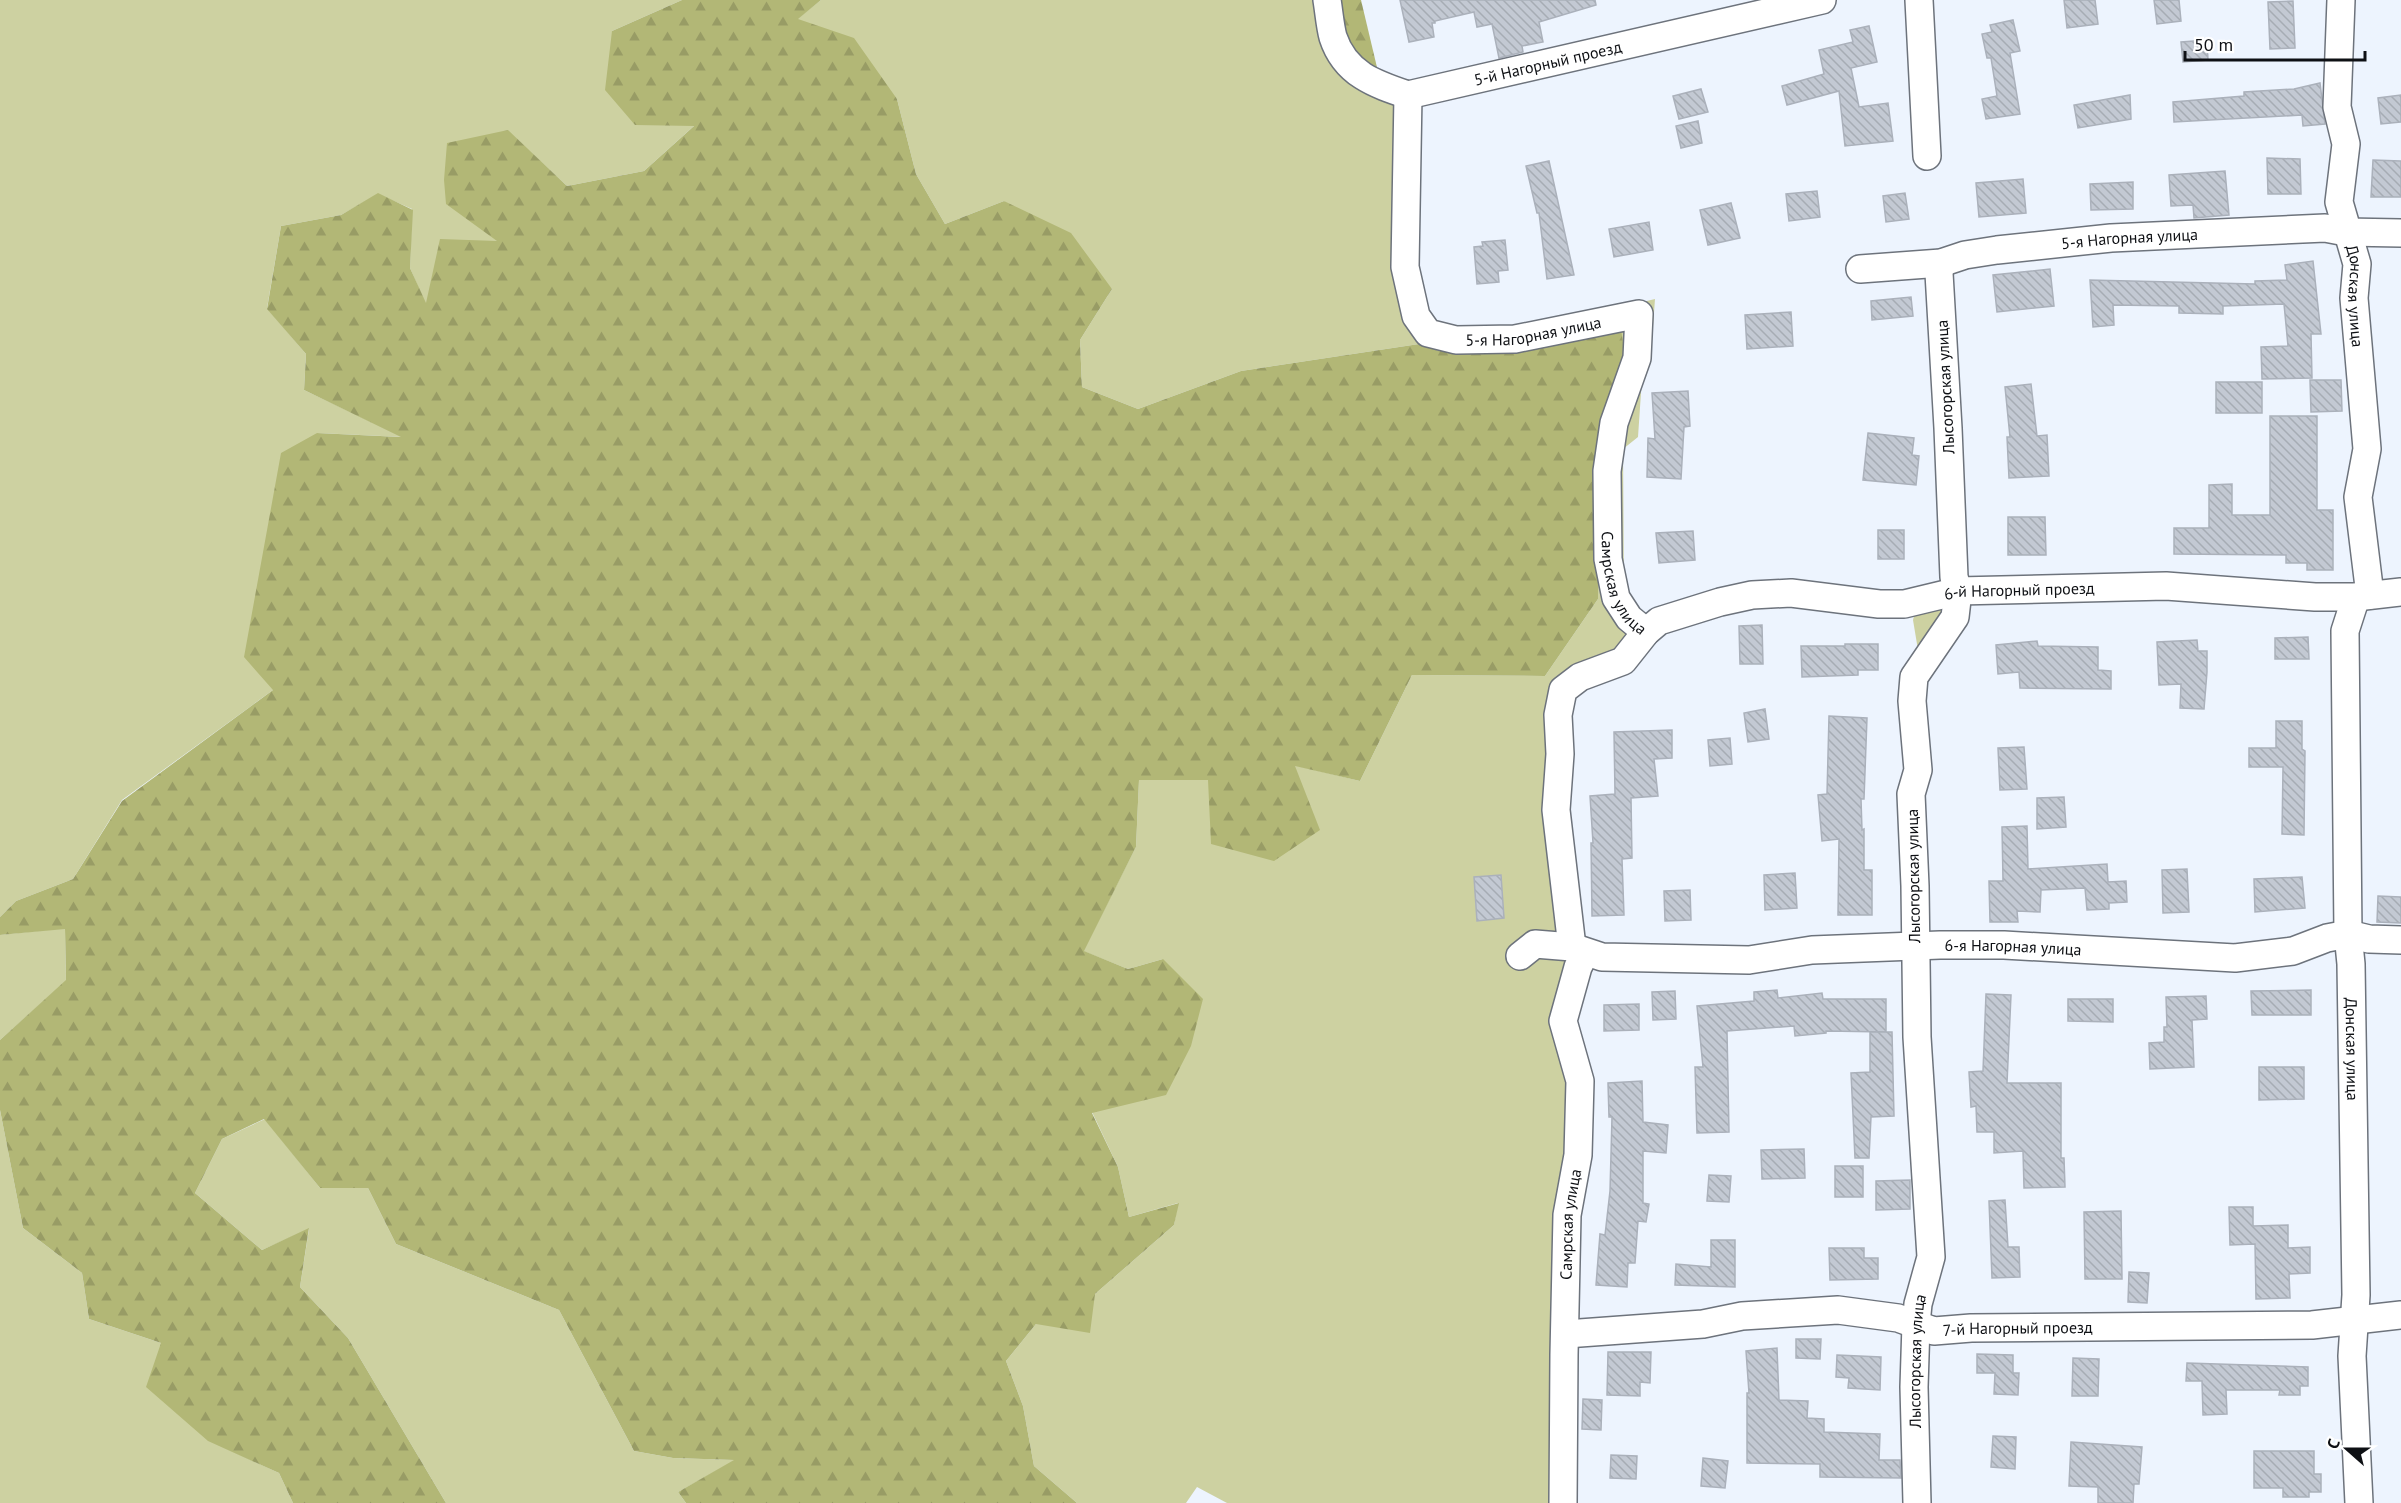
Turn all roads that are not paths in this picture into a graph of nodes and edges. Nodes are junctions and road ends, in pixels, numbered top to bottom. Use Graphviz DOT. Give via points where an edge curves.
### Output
graph roads {
  1 [pos="1327,0"];
  2 [pos="1822,0"];
  3 [pos="1919,0"];
  4 [pos="2341,0"];
  5 [pos="1408,94"];
  6 [pos="1928,156"];
  7 [pos="2346,232"];
  8 [pos="2401,234"];
  9 [pos="1941,263"];
  10 [pos="1860,269"];
  11 [pos="1639,314"];
  12 [pos="1958,591"];
  13 [pos="2401,592"];
  14 [pos="2363,596"];
  15 [pos="1646,632"];
  16 [pos="2348,934"];
  17 [pos="2401,940"];
  18 [pos="1915,946"];
  19 [pos="1579,950"];
  20 [pos="1520,956"];
  21 [pos="2401,1315"];
  22 [pos="2355,1320"];
  23 [pos="1916,1324"];
  24 [pos="1566,1334"];
  25 [pos="1563,1503"];
  26 [pos="1917,1503"];
  27 [pos="2359,1503"];
  1 -- 5 [label="street" via="1334,38 1344,58 1365,80"];
  2 -- 5 [label="street, 5-й Нагорный проезд"];
  3 -- 6 [label="street"];
  4 -- 7 [label="street, Донская улица" via="2337,107 2346,144 2339,202"];
  5 -- 11 [label="street, 5-я Нагорная улица" via="1405,267 1416,316 1428,333 1456,340 1515,339"];
  7 -- 8 [label="street, 5-я Нагорная улица"];
  7 -- 9 [label="street, 5-я Нагорная улица" via="2325,228 2111,238 1965,255"];
  7 -- 14 [label="street, Донская улица" via="2357,264 2354,298 2367,449 2358,497"];
  9 -- 10 [label="street, 5-я Нагорная улица"];
  9 -- 12 [label="street, Лысогорская улица" via="1954,577"];
  11 -- 15 [label="street, Самрская улица" via="1637,358 1614,423 1607,471 1608,559 1616,598 1629,618"];
  12 -- 14 [label="street, 6-й Нагорный проезд" via="2166,586 2315,597"];
  12 -- 15 [label="street, 6-й Нагорный проезд" via="1904,604 1791,593 1752,595 1659,621"];
  12 -- 18 [label="street, Лысогорская улица" via="1955,617 1914,677 1912,701 1918,770 1911,794"];
  13 -- 14 [label="street, 6-й Нагорный проезд"];
  14 -- 16 [label="street, Донская улица" via="2345,630"];
  15 -- 19 [label="street, Самрская улица" via="1623,661 1580,677 1563,690 1558,715 1556,810"];
  16 -- 17 [label="street, 6-я Нагорная улица"];
  16 -- 18 [label="street, 6-я Нагорная улица" via="2293,951 2235,958 2004,945"];
  16 -- 22 [label="street, Донская улица"];
  18 -- 19 [label="street, 6-я Нагорная улица" via="1812,950 1749,960 1602,957"];
  18 -- 23 [label="street, Лысогорская улица" via="1931,1257"];
  19 -- 20 [label="street, 6-я Нагорная улица" via="1535,944"];
  19 -- 24 [label="street, Самрская улица" via="1563,1021 1581,1081 1578,1155 1567,1215"];
  21 -- 22 [label="street, 7-й Нагорный проезд"];
  22 -- 23 [label="street, 7-й Нагорный проезд" via="2312,1325 1934,1331"];
  22 -- 27 [label="street, Донская улица" via="2352,1356"];
  23 -- 24 [label="street, 7-й Нагорный проезд" via="1838,1311 1742,1316 1703,1324"];
  23 -- 26 [label="street, Лысогорская улица"];
  24 -- 25 [label="street, Самрская улица"];
}
